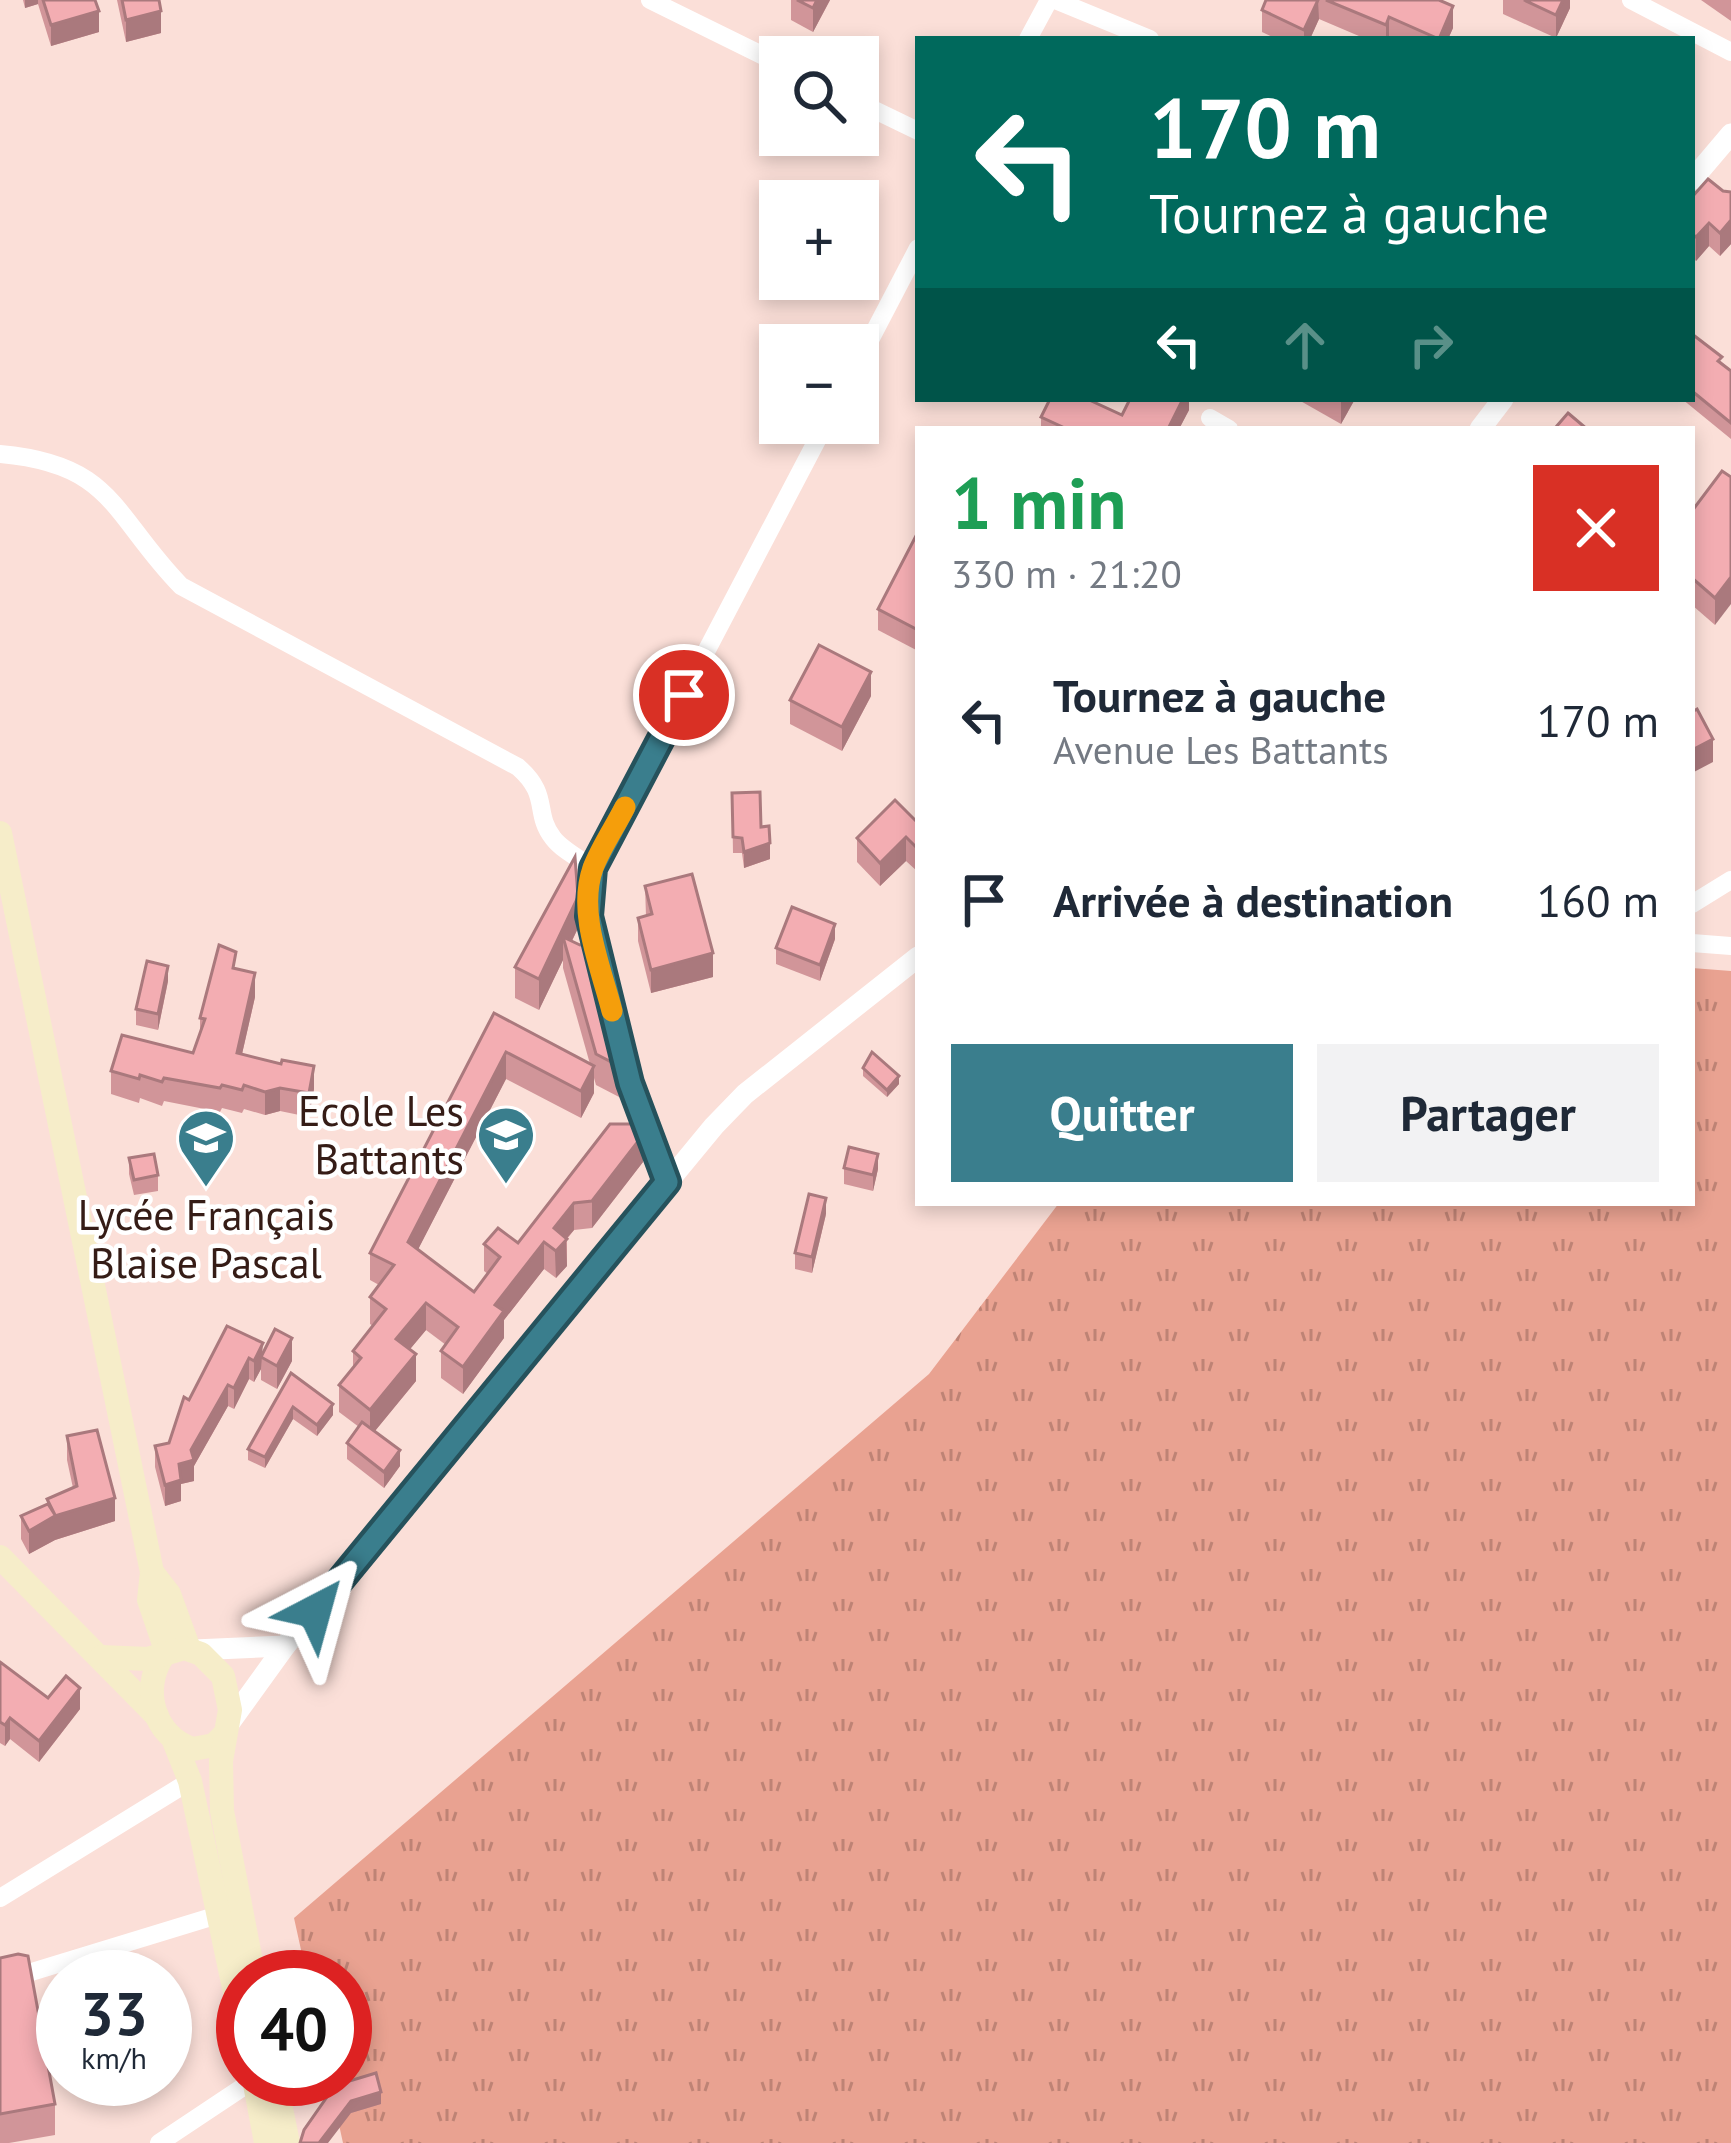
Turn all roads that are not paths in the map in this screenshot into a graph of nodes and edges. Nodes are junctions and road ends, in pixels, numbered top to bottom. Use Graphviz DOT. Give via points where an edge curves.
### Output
graph roads {
  1 [pos="650,0"];
  2 [pos="1052,0"];
  3 [pos="1631,0"];
  4 [pos="1030,36"];
  5 [pos="1142,36"];
  6 [pos="1731,52"];
  7 [pos="759,54"];
  8 [pos="879,112"];
  9 [pos="915,130"];
  10 [pos="1731,134"];
  11 [pos="1701,181"];
  12 [pos="915,254"];
  13 [pos="878,324"];
  14 [pos="1501,402"];
  15 [pos="1210,418"];
  16 [pos="1224,426"];
  17 [pos="1482,426"];
  18 [pos="815,444"];
  19 [pos="0,454"];
  20 [pos="1,844"];
  21 [pos="593,868"];
  22 [pos="1731,880"];
  23 [pos="1695,902"];
  24 [pos="1695,943"];
  25 [pos="1731,946"];
  26 [pos="915,959"];
  27 [pos="667,1182"];
  28 [pos="0,1557"];
  29 [pos="285,1646"];
  30 [pos="178,1652"];
  31 [pos="101,1657"];
  32 [pos="164,1727"];
  33 [pos="226,1730"];
  34 [pos="190,1781"];
  35 [pos="0,1898"];
  36 [pos="218,1915"];
  37 [pos="226,1950"];
  38 [pos="249,1950"];
  39 [pos="25,1974"];
  40 [pos="216,2105"];
  41 [pos="259,2106"];
  42 [pos="280,2106"];
  43 [pos="159,2143"];
  44 [pos="266,2143"];
  45 [pos="288,2143"];
  1 -- 7 [label="street"];
  2 -- 4 [label="street"];
  2 -- 5 [label="street"];
  3 -- 6 [label="street"];
  8 -- 9 [label="street"];
  10 -- 11 [label="street"];
  12 -- 13 [label="street"];
  14 -- 17 [label="street"];
  15 -- 16 [label="street"];
  18 -- 21 [label="street"];
  19 -- 21 [label="street" via="75,470 103,490 182,586 518,767 537,784 554,840"];
  20 -- 30 [label="main road" via="152,1573 149,1600"];
  21 -- 27 [label="street" via="589,916 630,1083"];
  22 -- 23 [label="street"];
  24 -- 25 [label="street"];
  26 -- 27 [label="street" via="745,1094"];
  27 -- 29 [label="street"];
  28 -- 31 [label="main road"];
  29 -- 30 [label="street"];
  29 -- 33 [label="street"];
  30 -- 31 [label="main road"];
  30 -- 32 [label="main road" via="151,1684"];
  30 -- 33 [label="main road" via="209,1660 223,1676"];
  31 -- 32 [label="main road"];
  32 -- 33 [label="main road" via="200,1749"];
  32 -- 34 [label="main road"];
  33 -- 38 [label="main road" via="222,1811"];
  34 -- 35 [label="street"];
  34 -- 36 [label="main road"];
  36 -- 37 [label="main road"];
  36 -- 39 [label="street"];
  40 -- 43 [label="street"];
  41 -- 44 [label="main road"];
  42 -- 45 [label="main road"];
}
